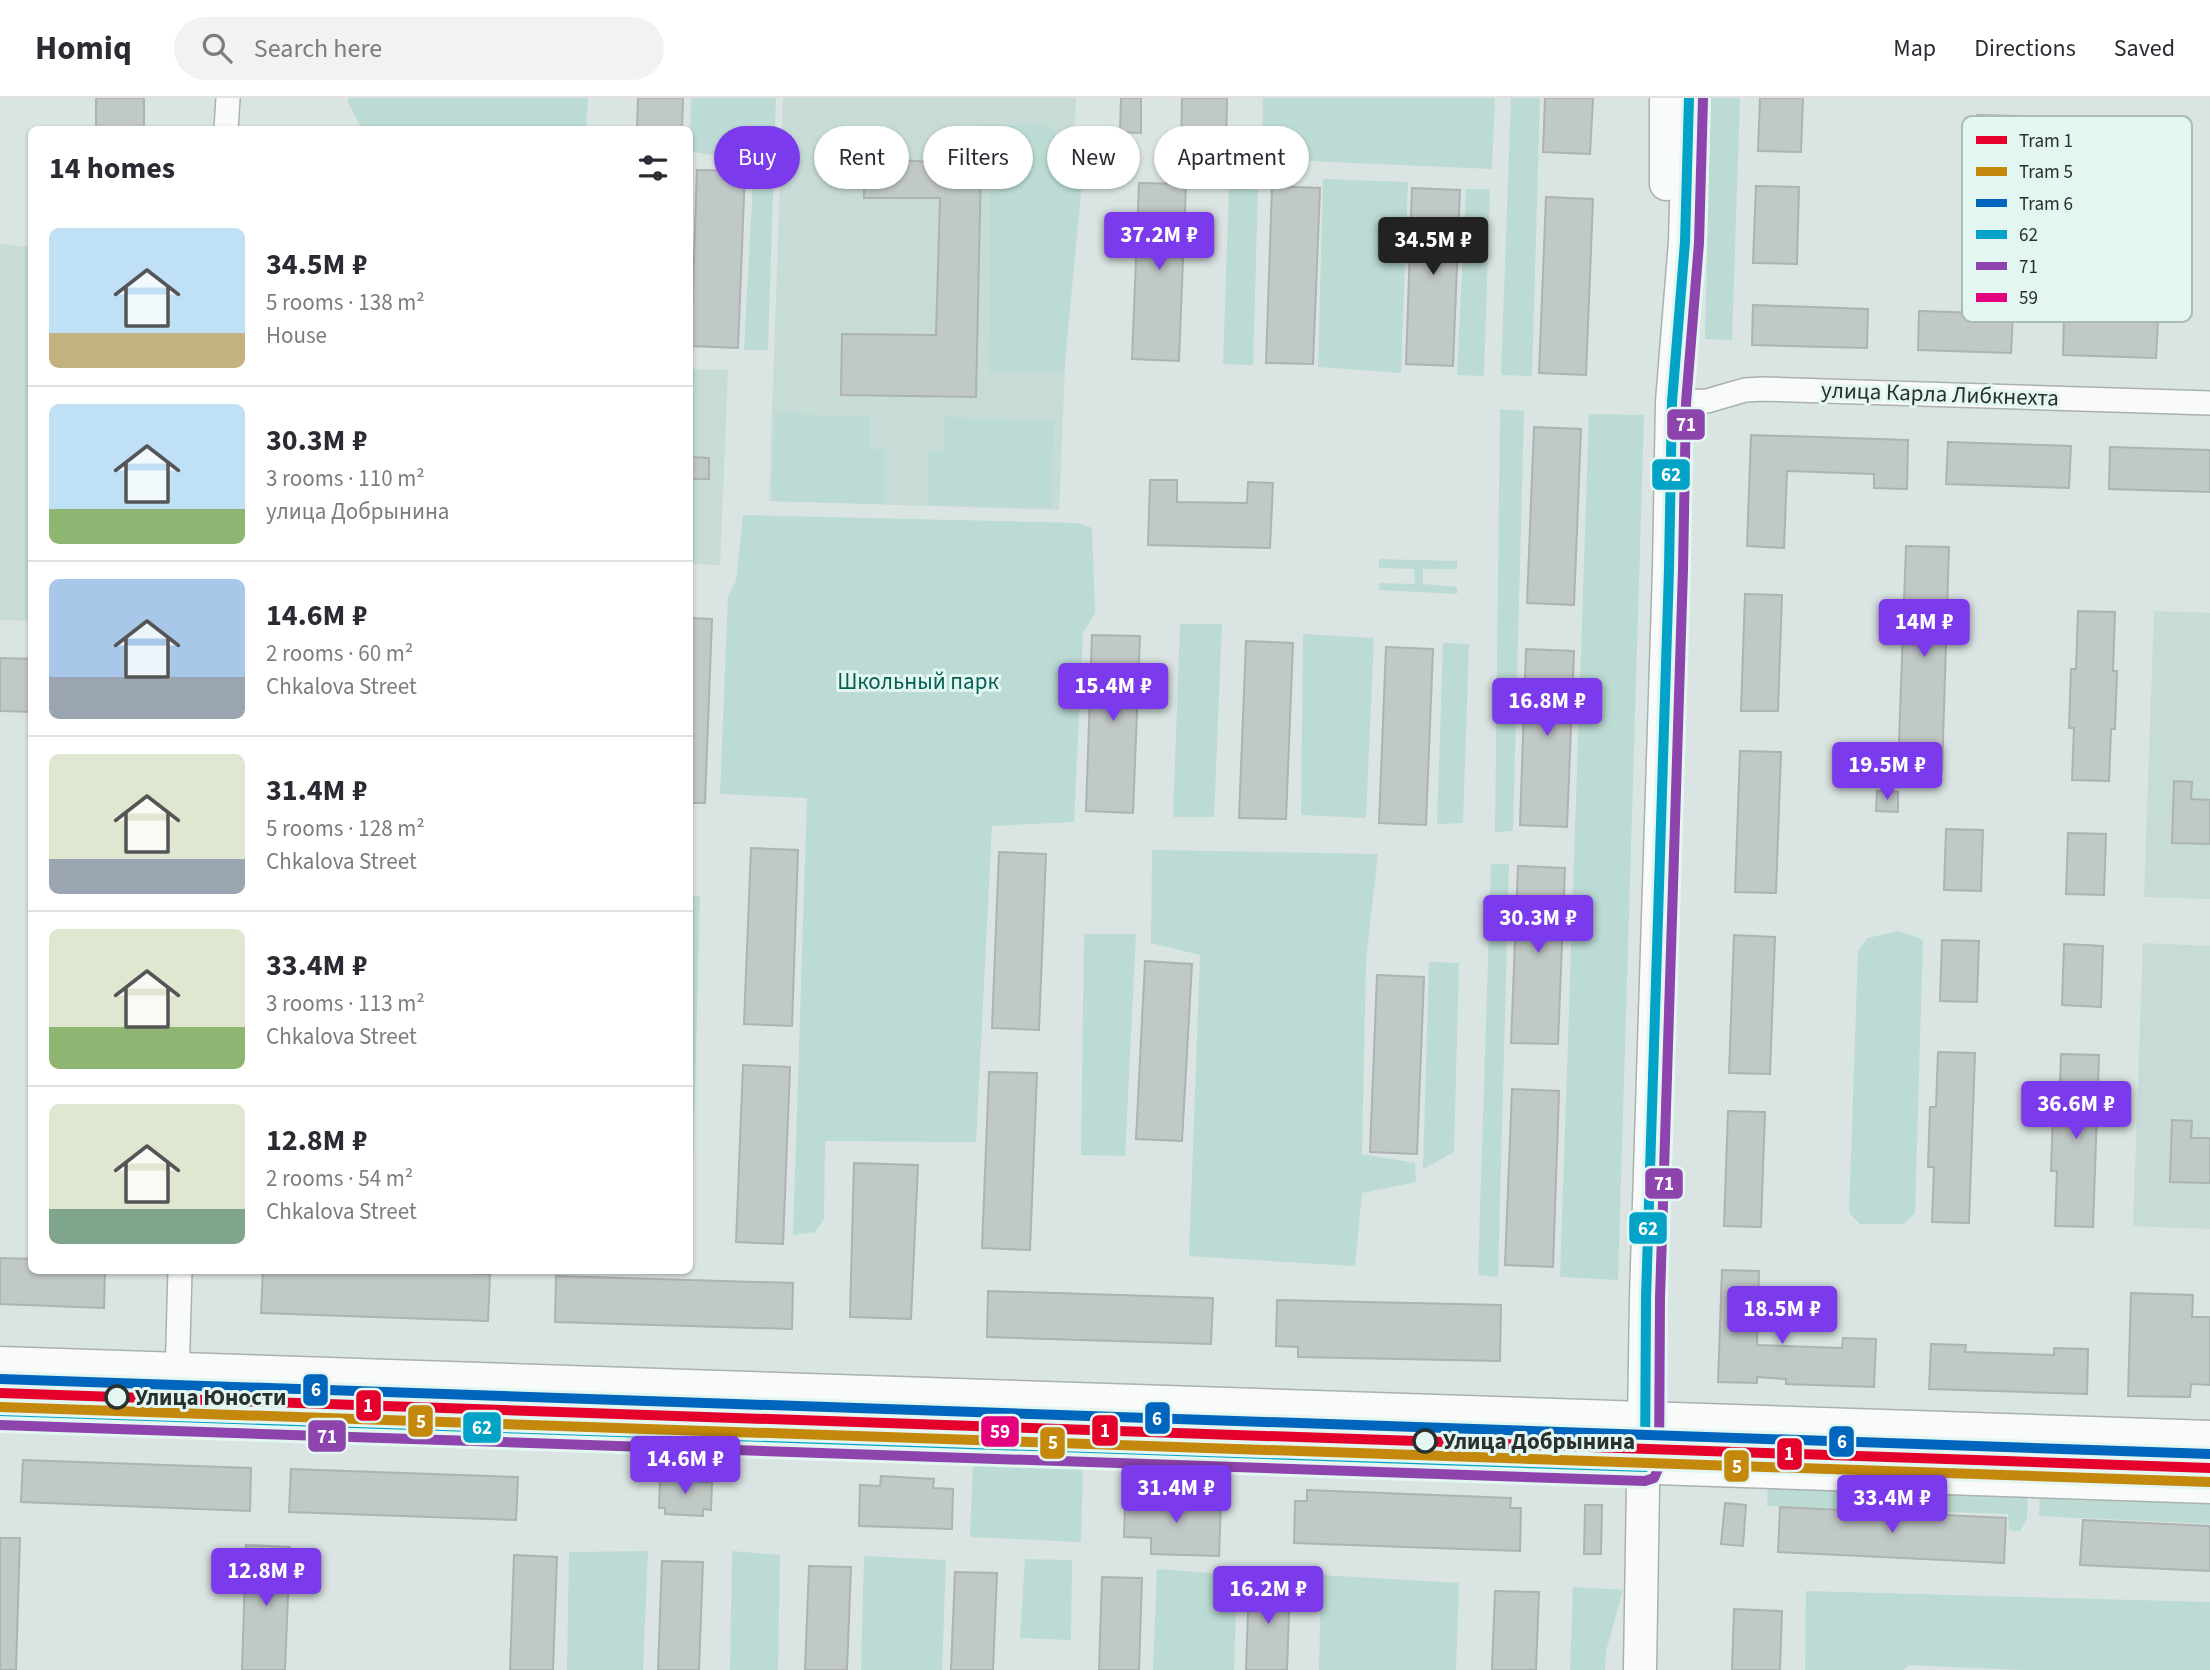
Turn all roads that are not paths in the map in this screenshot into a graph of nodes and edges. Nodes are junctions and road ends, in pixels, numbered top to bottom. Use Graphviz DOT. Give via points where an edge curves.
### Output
graph roads {
  1 [pos="228,98"];
  2 [pos="1666,98"];
  3 [pos="1689,98"];
  4 [pos="226,126"];
  5 [pos="1675,242"];
  6 [pos="1672,402"];
  7 [pos="2210,402"];
  8 [pos="180,1274"];
  9 [pos="0,1363"];
  10 [pos="178,1369"];
  11 [pos="0,1411"];
  12 [pos="176,1418"];
  13 [pos="1645,1418"];
  14 [pos="2210,1437"];
  15 [pos="1645,1467"];
  16 [pos="2210,1487"];
  17 [pos="1640,1670"];
  1 -- 4 [label="street"];
  2 -- 5 [label="street"];
  3 -- 5 [label="street"];
  5 -- 6 [label="street"];
  6 -- 7 [label="street, улица Карла Либкнехта" via="1707,401 1764,389"];
  6 -- 13 [label="street"];
  8 -- 10 [label="street"];
  9 -- 10 [label="street"];
  10 -- 12 [label="street"];
  10 -- 13 [label="street"];
  11 -- 12 [label="street"];
  12 -- 15 [label="street"];
  13 -- 14 [label="street"];
  13 -- 15 [label="street"];
  15 -- 16 [label="street"];
  15 -- 17 [label="street"];
}
